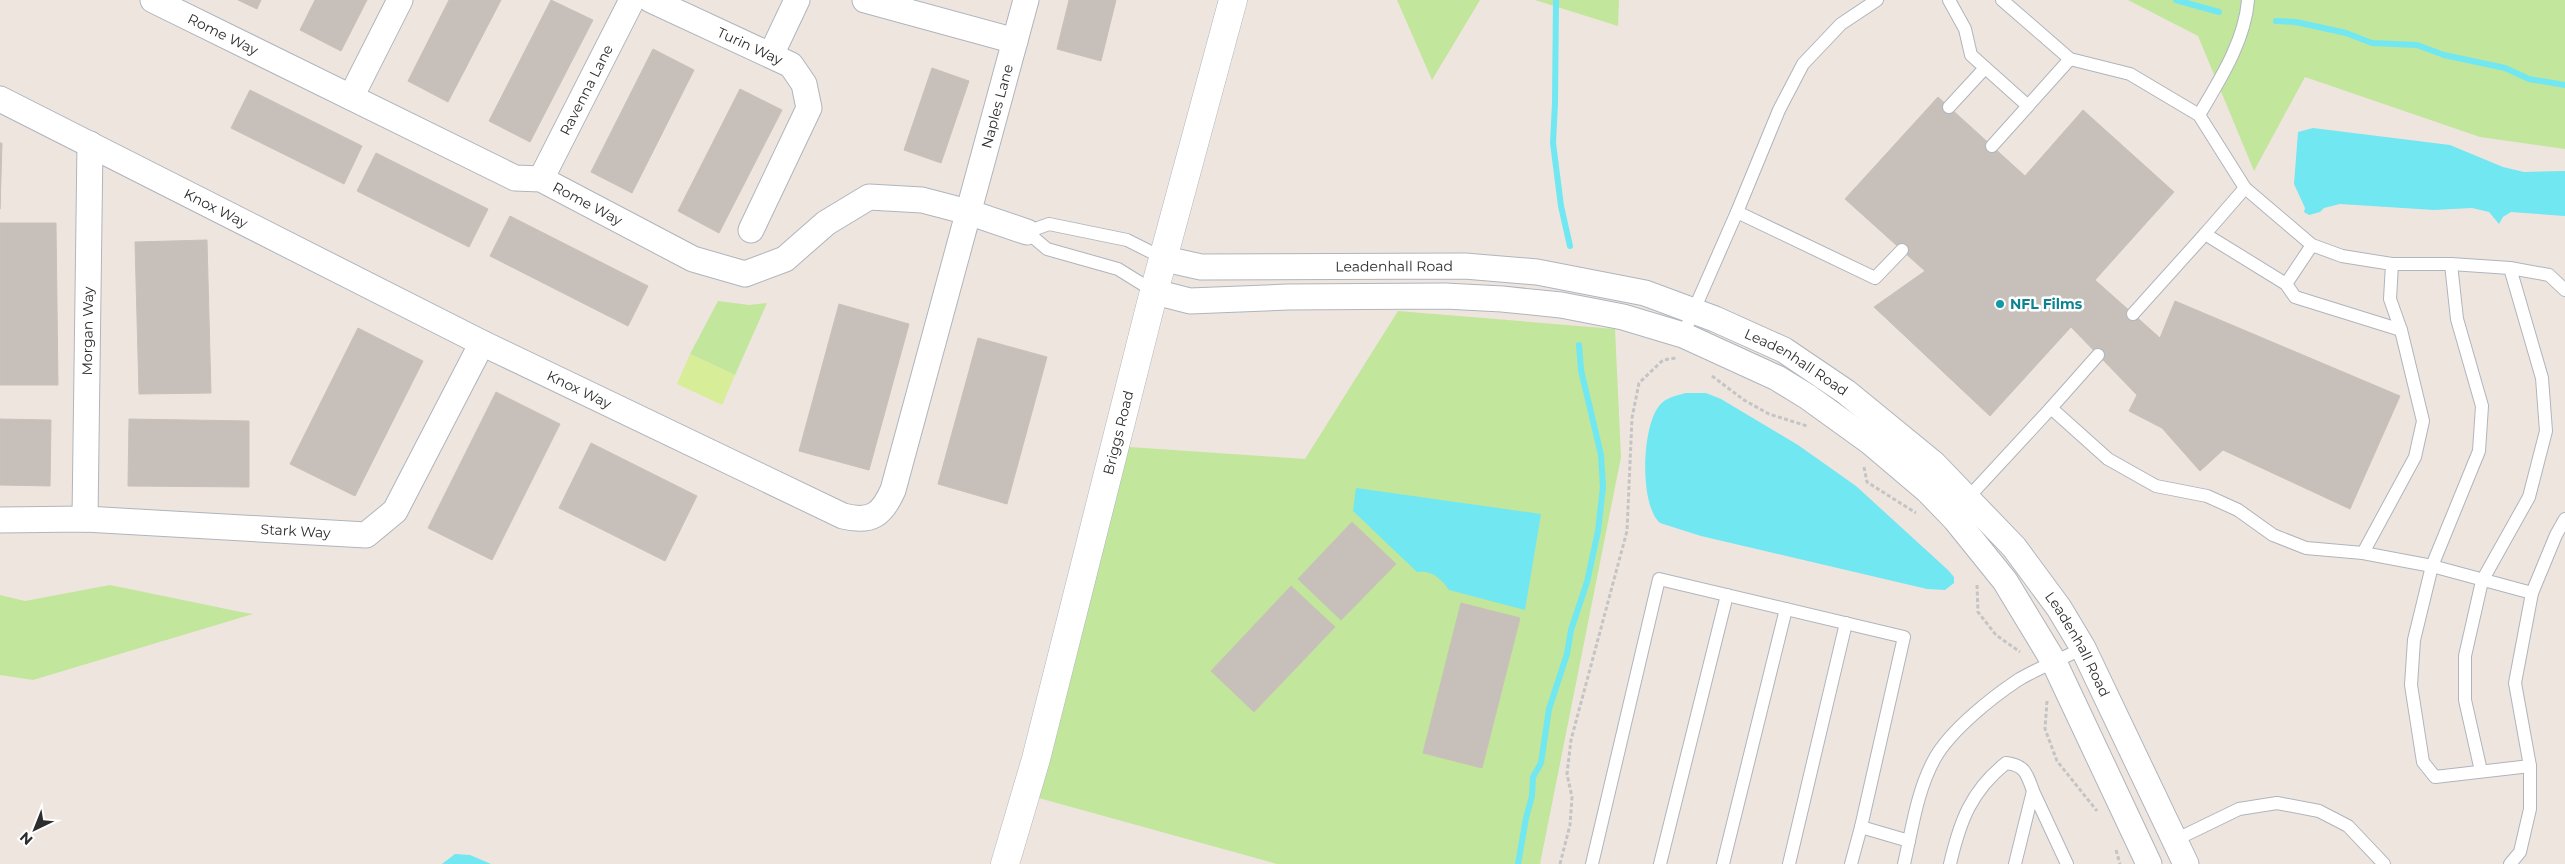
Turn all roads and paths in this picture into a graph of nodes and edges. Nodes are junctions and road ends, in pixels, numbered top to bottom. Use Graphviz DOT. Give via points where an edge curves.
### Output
graph roads {
  1 [pos="400,0"];
  2 [pos="632,0"];
  3 [pos="651,0"];
  4 [pos="797,0"];
  5 [pos="865,0"];
  6 [pos="1026,0"];
  7 [pos="1233,0"];
  8 [pos="1877,0"];
  9 [pos="1949,0"];
  10 [pos="2002,0"];
  11 [pos="2248,0"];
  12 [pos="162,2"];
  13 [pos="1015,40"];
  14 [pos="771,55"];
  15 [pos="2070,59"];
  16 [pos="1985,68"];
  17 [pos="351,97"];
  18 [pos="0,99"];
  19 [pos="2028,106"];
  20 [pos="1949,107"];
  21 [pos="2199,115"];
  22 [pos="90,144"];
  23 [pos="1992,146"];
  24 [pos="541,179"];
  25 [pos="2245,188"];
  26 [pos="968,212"];
  27 [pos="1737,212"];
  28 [pos="752,230"];
  29 [pos="1027,232"];
  30 [pos="2205,234"];
  31 [pos="2312,245"];
  32 [pos="1902,250"];
  33 [pos="1165,259"];
  34 [pos="2392,264"];
  35 [pos="2451,264"];
  36 [pos="2510,268"];
  37 [pos="2286,284"];
  38 [pos="2565,290"];
  39 [pos="1155,292"];
  40 [pos="1694,311"];
  41 [pos="2133,314"];
  42 [pos="2400,330"];
  43 [pos="482,343"];
  44 [pos="1682,346"];
  45 [pos="2098,355"];
  46 [pos="1711,375"];
  47 [pos="2051,408"];
  48 [pos="1810,426"];
  49 [pos="1863,463"];
  50 [pos="1960,507"];
  51 [pos="85,519"];
  52 [pos="2565,519"];
  53 [pos="0,520"];
  54 [pos="1922,520"];
  55 [pos="2363,553"];
  56 [pos="2432,566"];
  57 [pos="1977,577"];
  58 [pos="2482,580"];
  59 [pos="2532,593"];
  60 [pos="1727,595"];
  61 [pos="1786,609"];
  62 [pos="1846,623"];
  63 [pos="2083,648"];
  64 [pos="2044,668"];
  65 [pos="2530,766"];
  66 [pos="2481,771"];
  67 [pos="2033,791"];
  68 [pos="2101,818"];
  69 [pos="1861,827"];
  70 [pos="2175,840"];
  71 [pos="1909,841"];
  72 [pos="2113,843"];
  73 [pos="1005,864"];
  74 [pos="1560,864"];
  75 [pos="1592,864"];
  76 [pos="1660,864"];
  77 [pos="1723,864"];
  78 [pos="1789,864"];
  79 [pos="1851,864"];
  80 [pos="1904,864"];
  81 [pos="1950,864"];
  82 [pos="2015,864"];
  83 [pos="2067,864"];
  84 [pos="2120,864"];
  85 [pos="2149,864"];
  86 [pos="2186,864"];
  87 [pos="2384,864"];
  88 [pos="2510,864"];
  1 -- 17 [label="street"];
  2 -- 24 [label="street, Ravenna Lane"];
  3 -- 14 [label="street, Turin Way"];
  4 -- 14 [label="street"];
  5 -- 13 [label="street"];
  6 -- 13 [label="street, Naples Lane"];
  7 -- 33 [label="street, Briggs Road"];
  8 -- 27 [label="lane" via="1841,24 1803,64 1779,110"];
  9 -- 16 [label="lane" via="1965,29 1971,55"];
  10 -- 15 [label="lane"];
  11 -- 21 [label="lane" via="2247,14 2226,68"];
  12 -- 17 [label="street, Rome Way"];
  13 -- 26 [label="street, Naples Lane"];
  14 -- 28 [label="street, Turin Way" via="791,65 804,84 809,108"];
  15 -- 19 [label="lane"];
  15 -- 21 [label="lane" via="2130,74"];
  16 -- 19 [label="lane"];
  16 -- 20 [label="lane"];
  17 -- 24 [label="street, Rome Way" via="515,178"];
  18 -- 22 [label="street, Knox Way"];
  19 -- 23 [label="lane"];
  21 -- 25 [label="lane"];
  22 -- 43 [label="street, Knox Way"];
  22 -- 51 [label="street, Morgan Way"];
  24 -- 26 [label="street, Rome Way" via="693,259 745,274 785,259 826,224 869,197 922,200"];
  25 -- 30 [label="lane"];
  25 -- 31 [label="lane"];
  26 -- 29 [label="street, Rome Way"];
  26 -- 43 [label="street, Knox Way" via="893,490 887,506 874,517 858,520 844,516"];
  27 -- 32 [label="lane" via="1875,278"];
  27 -- 40 [label="lane"];
  29 -- 33 [label="lane" via="1049,224 1127,240"];
  29 -- 39 [label="lane" via="1047,249 1118,269"];
  30 -- 37 [label="lane"];
  30 -- 41 [label="lane"];
  31 -- 34 [label="lane" via="2342,256"];
  31 -- 37 [label="lane"];
  33 -- 39 [label="street, Briggs Road"];
  33 -- 40 [label="street, Leadenhall Road" via="1201,267 1440,266 1510,269 1564,276 1640,292"];
  34 -- 35 [label="lane"];
  34 -- 42 [label="lane" via="2390,299"];
  35 -- 36 [label="lane"];
  35 -- 56 [label="lane" via="2458,320 2482,406 2479,451"];
  36 -- 38 [label="lane" via="2549,275"];
  36 -- 58 [label="lane" via="2542,378 2546,430 2529,496"];
  37 -- 42 [label="lane" via="2295,296"];
  39 -- 44 [label="street, Leadenhall Road" via="1190,301 1445,296 1532,301 1592,310"];
  39 -- 73 [label="street, Briggs Road" via="1036,759"];
  40 -- 44 [label="lane"];
  40 -- 50 [label="street, Leadenhall Road" via="1784,350 1846,392 1934,464"];
  42 -- 55 [label="lane" via="2423,421 2415,457"];
  43 -- 51 [label="street, Stark Way" via="394,511 366,535"];
  44 -- 50 [label="street, Leadenhall Road" via="1746,362 1808,397 1869,441 1928,491"];
  44 -- 74 [label="path" via="1639,383 1632,418 1627,531 1571,740 1567,774 1572,797 1570,825"];
  45 -- 47 [label="lane"];
  46 -- 48 [label="path" via="1769,414"];
  47 -- 50 [label="lane"];
  47 -- 55 [label="lane" via="2108,459 2156,486 2207,496 2238,510 2273,535 2306,548"];
  49 -- 54 [label="path" via="1867,482"];
  50 -- 63 [label="street, Leadenhall Road" via="2026,562"];
  50 -- 64 [label="street, Leadenhall Road" via="2005,581"];
  51 -- 53 [label="street, Stark Way"];
  52 -- 59 [label="lane"];
  55 -- 56 [label="lane"];
  56 -- 58 [label="lane"];
  56 -- 66 [label="lane" via="2414,640 2411,685 2423,762 2435,777"];
  57 -- 64 [label="path" via="1978,612 1996,635"];
  58 -- 59 [label="lane"];
  58 -- 66 [label="lane" via="2465,656 2465,700"];
  59 -- 65 [label="lane" via="2515,683"];
  60 -- 61 [label="lane"];
  60 -- 75 [label="lane" via="1659,579"];
  60 -- 76 [label="lane"];
  61 -- 62 [label="lane"];
  61 -- 77 [label="lane"];
  62 -- 69 [label="lane" via="1904,637"];
  62 -- 78 [label="lane"];
  63 -- 64 [label="lane"];
  63 -- 70 [label="street, Leadenhall Road"];
  64 -- 68 [label="path" via="2048,699 2045,729 2057,761"];
  64 -- 71 [label="lane" via="2018,680 1982,708 1945,744 1935,758 1920,794"];
  64 -- 85 [label="street, Leadenhall Road"];
  65 -- 66 [label="lane"];
  65 -- 88 [label="lane" via="2530,809 2520,852"];
  67 -- 81 [label="lane" via="2026,771 2018,764 2006,763 1996,771 1975,793 1963,819"];
  67 -- 82 [label="lane"];
  67 -- 83 [label="lane"];
  69 -- 71 [label="lane"];
  69 -- 79 [label="lane"];
  70 -- 86 [label="street, Leadenhall Road"];
  70 -- 87 [label="lane" via="2239,809 2277,803 2319,811 2348,826"];
  71 -- 80 [label="lane"];
  72 -- 84 [label="path"];
}
